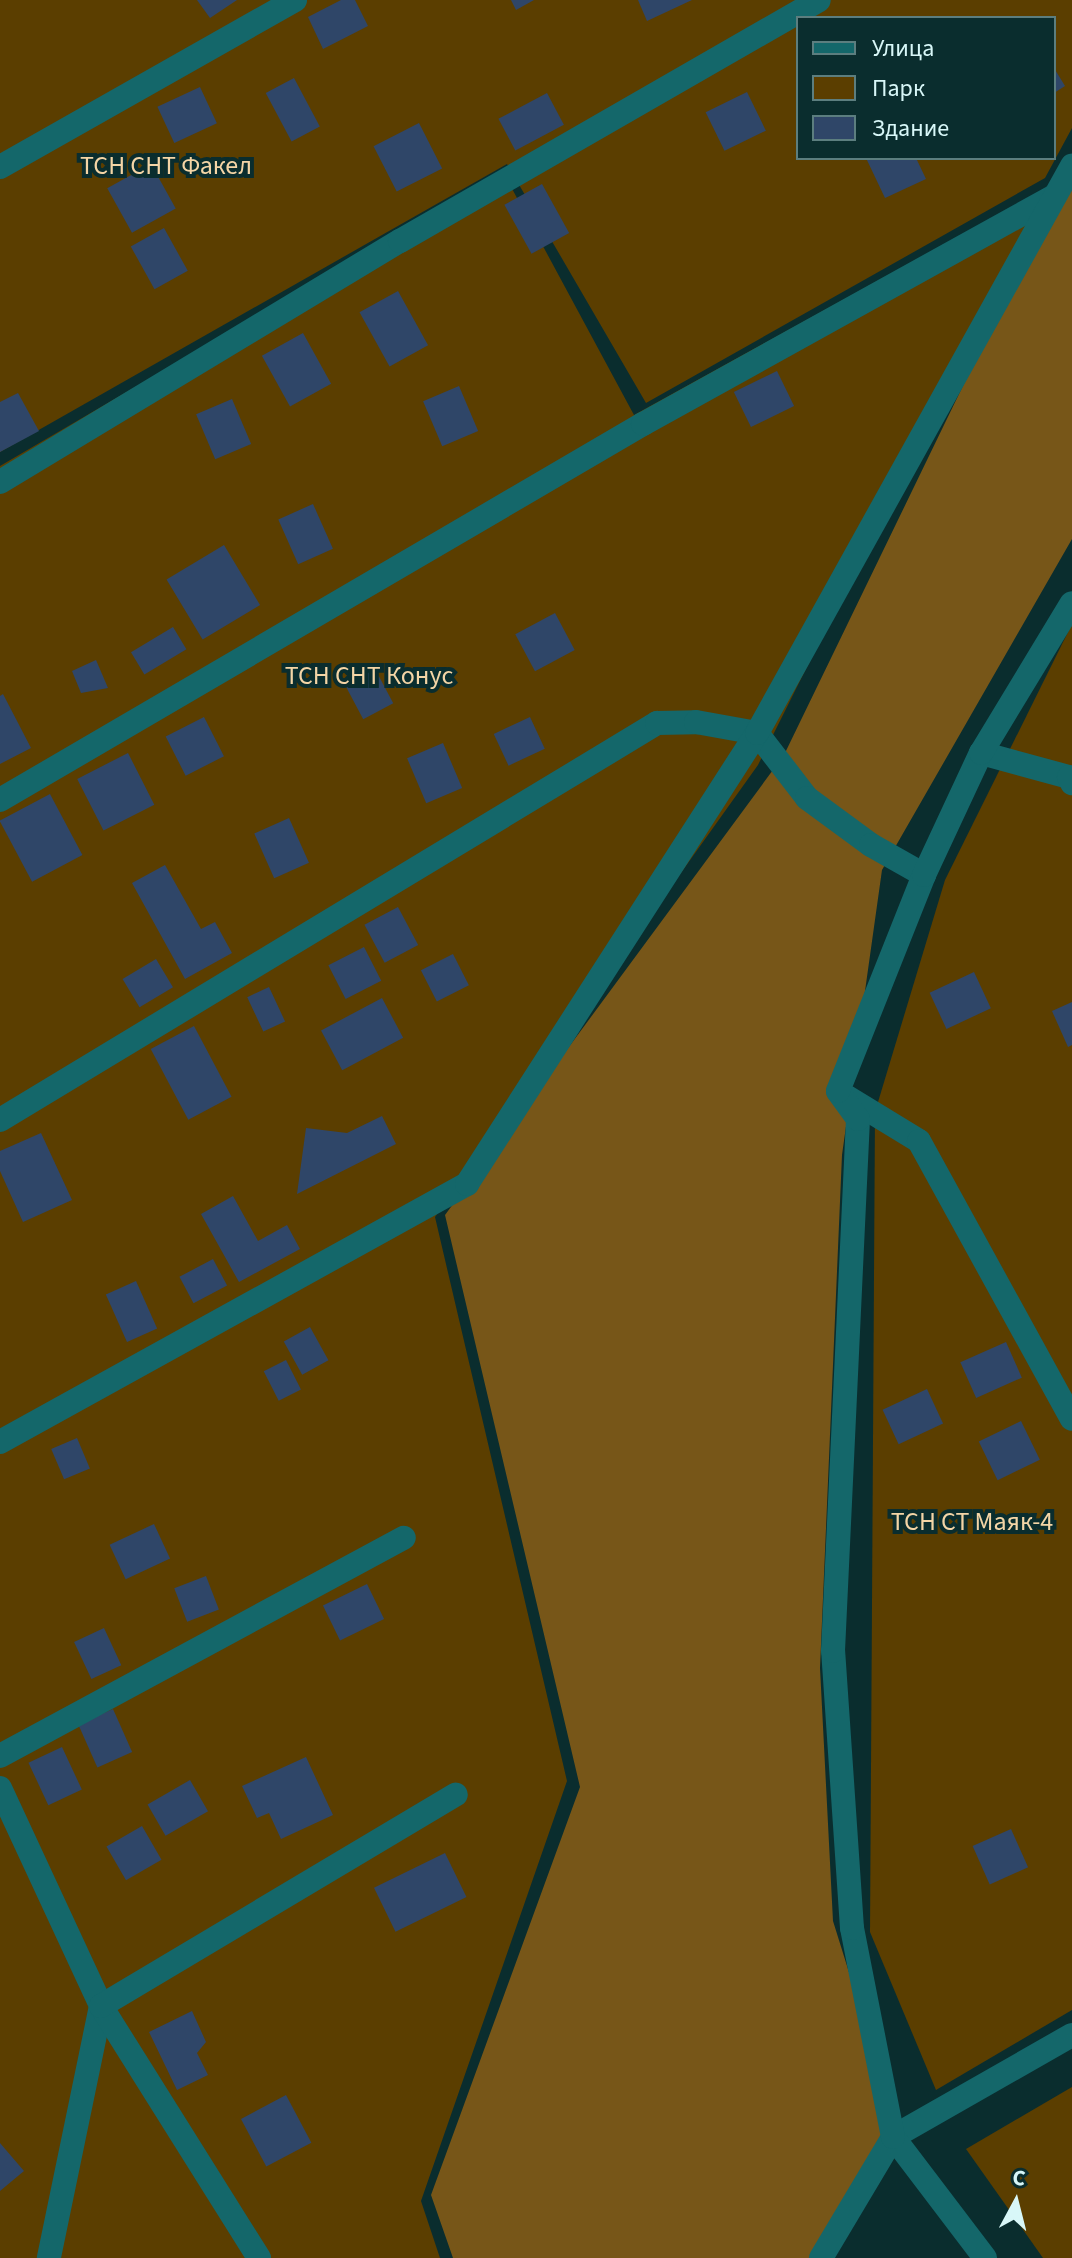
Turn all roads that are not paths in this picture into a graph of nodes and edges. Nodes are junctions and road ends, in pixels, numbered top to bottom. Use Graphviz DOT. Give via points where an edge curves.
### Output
graph roads {
  1 [pos="295,0"];
  2 [pos="819,0"];
  3 [pos="1072,166"];
  4 [pos="0,167"];
  5 [pos="1055,196"];
  6 [pos="0,482"];
  7 [pos="1072,603"];
  8 [pos="757,733"];
  9 [pos="981,753"];
  10 [pos="1071,778"];
  11 [pos="0,800"];
  12 [pos="924,875"];
  13 [pos="838,1091"];
  14 [pos="0,1120"];
  15 [pos="1072,1419"];
  16 [pos="0,1442"];
  17 [pos="404,1538"];
  18 [pos="0,1756"];
  19 [pos="0,1788"];
  20 [pos="456,1794"];
  21 [pos="101,2006"];
  22 [pos="1072,2035"];
  23 [pos="893,2137"];
  24 [pos="49,2258"];
  25 [pos="259,2258"];
  26 [pos="821,2258"];
  27 [pos="985,2258"];
  1 -- 4 [label="street"];
  2 -- 6 [label="street" via="400,241"];
  3 -- 5 [label="street"];
  5 -- 8 [label="street"];
  5 -- 11 [label="street" via="643,424"];
  7 -- 9 [label="street"];
  8 -- 12 [label="street" via="807,798 871,845"];
  8 -- 14 [label="street" via="696,722 657,723"];
  8 -- 16 [label="street" via="467,1184"];
  9 -- 10 [label="street"];
  9 -- 12 [label="street"];
  12 -- 13 [label="street"];
  13 -- 15 [label="street" via="919,1141"];
  13 -- 23 [label="street" via="858,1119 833,1651 852,1928"];
  17 -- 18 [label="street"];
  19 -- 21 [label="street"];
  20 -- 21 [label="street"];
  21 -- 24 [label="street"];
  21 -- 25 [label="street"];
  22 -- 23 [label="street"];
  23 -- 26 [label="street"];
  23 -- 27 [label="street"];
}
